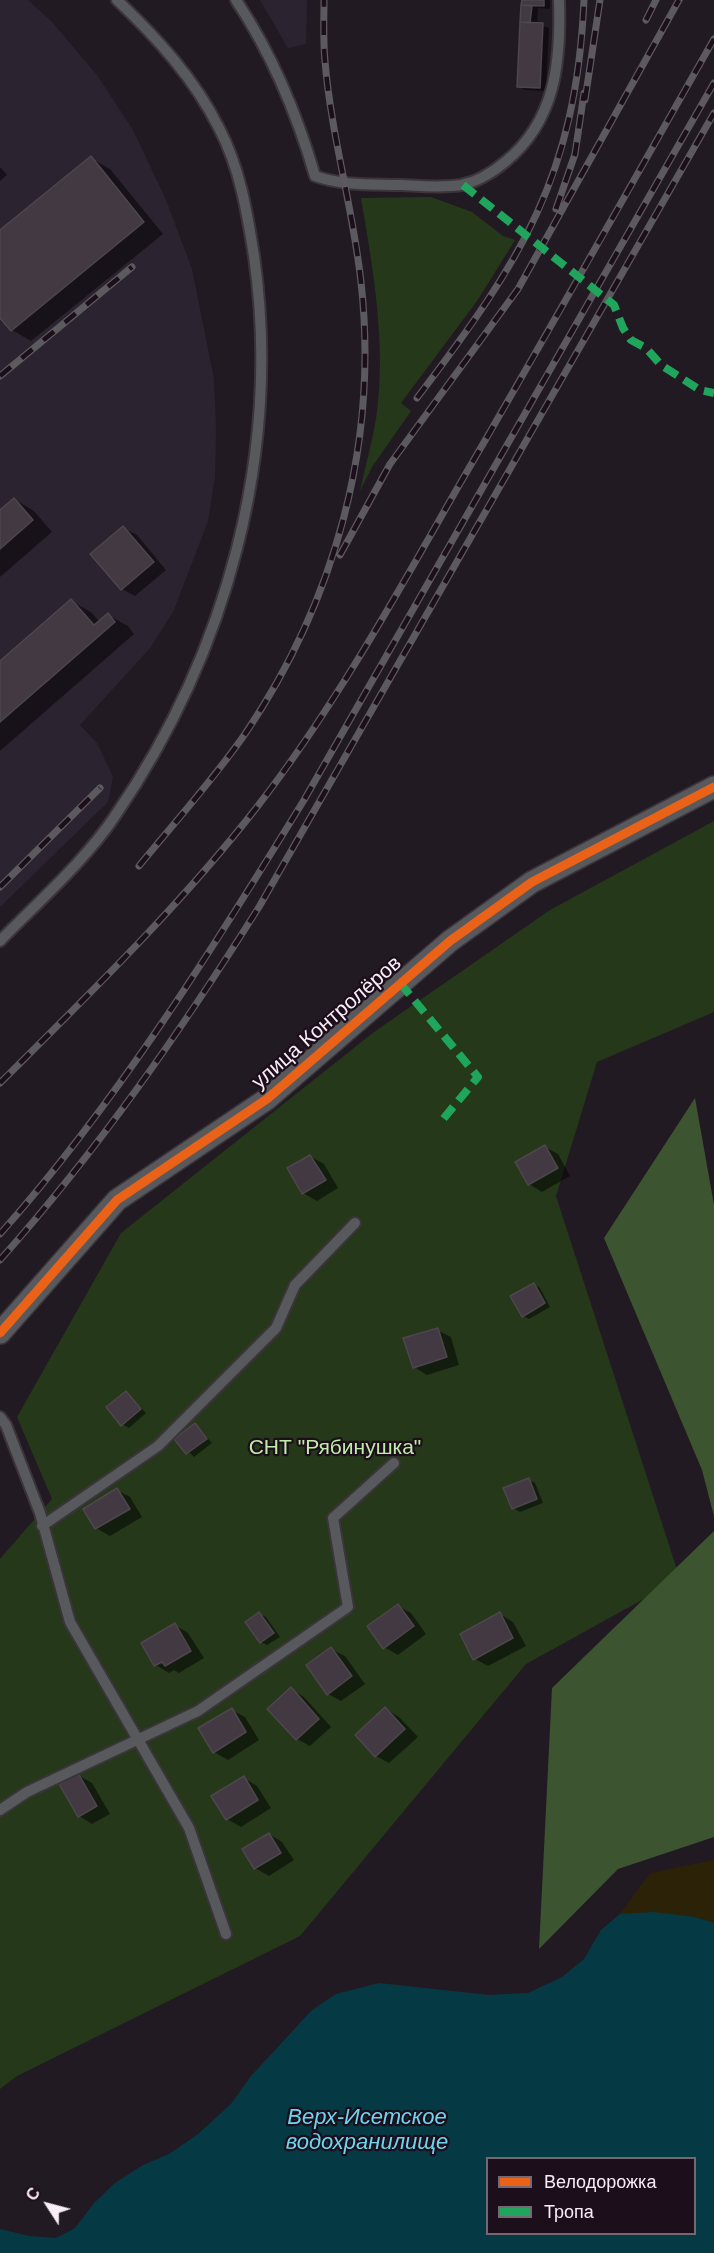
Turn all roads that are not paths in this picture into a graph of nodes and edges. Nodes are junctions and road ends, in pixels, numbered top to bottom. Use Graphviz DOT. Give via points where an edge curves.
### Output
graph roads {
  1 [pos="117,0"];
  2 [pos="236,0"];
  3 [pos="560,0"];
  4 [pos="714,787"];
  5 [pos="0,941"];
  6 [pos="355,1223"];
  7 [pos="0,1333"];
  8 [pos="0,1417"];
  9 [pos="394,1463"];
  10 [pos="42,1526"];
  11 [pos="138,1739"];
  12 [pos="0,1810"];
  13 [pos="226,1934"];
  1 -- 5 [label="lane" via="177,63 203,97 237,171 249,224 261,327 258,435 249,501 228,581 192,681 168,732 114,819"];
  2 -- 3 [label="lane" via="282,86 303,133 315,176 345,183 443,186 463,185 498,167 528,139 540,120 557,74"];
  4 -- 7 [label="street, улица Контролёров" via="541,877 450,941 267,1099 117,1200"];
  6 -- 10 [label="lane" via="295,1285 276,1328 158,1446"];
  8 -- 10 [label="lane"];
  9 -- 11 [label="lane" via="333,1518 348,1607 198,1711"];
  10 -- 11 [label="lane" via="70,1622"];
  11 -- 12 [label="lane" via="27,1792"];
  11 -- 13 [label="lane" via="189,1828"];
}
